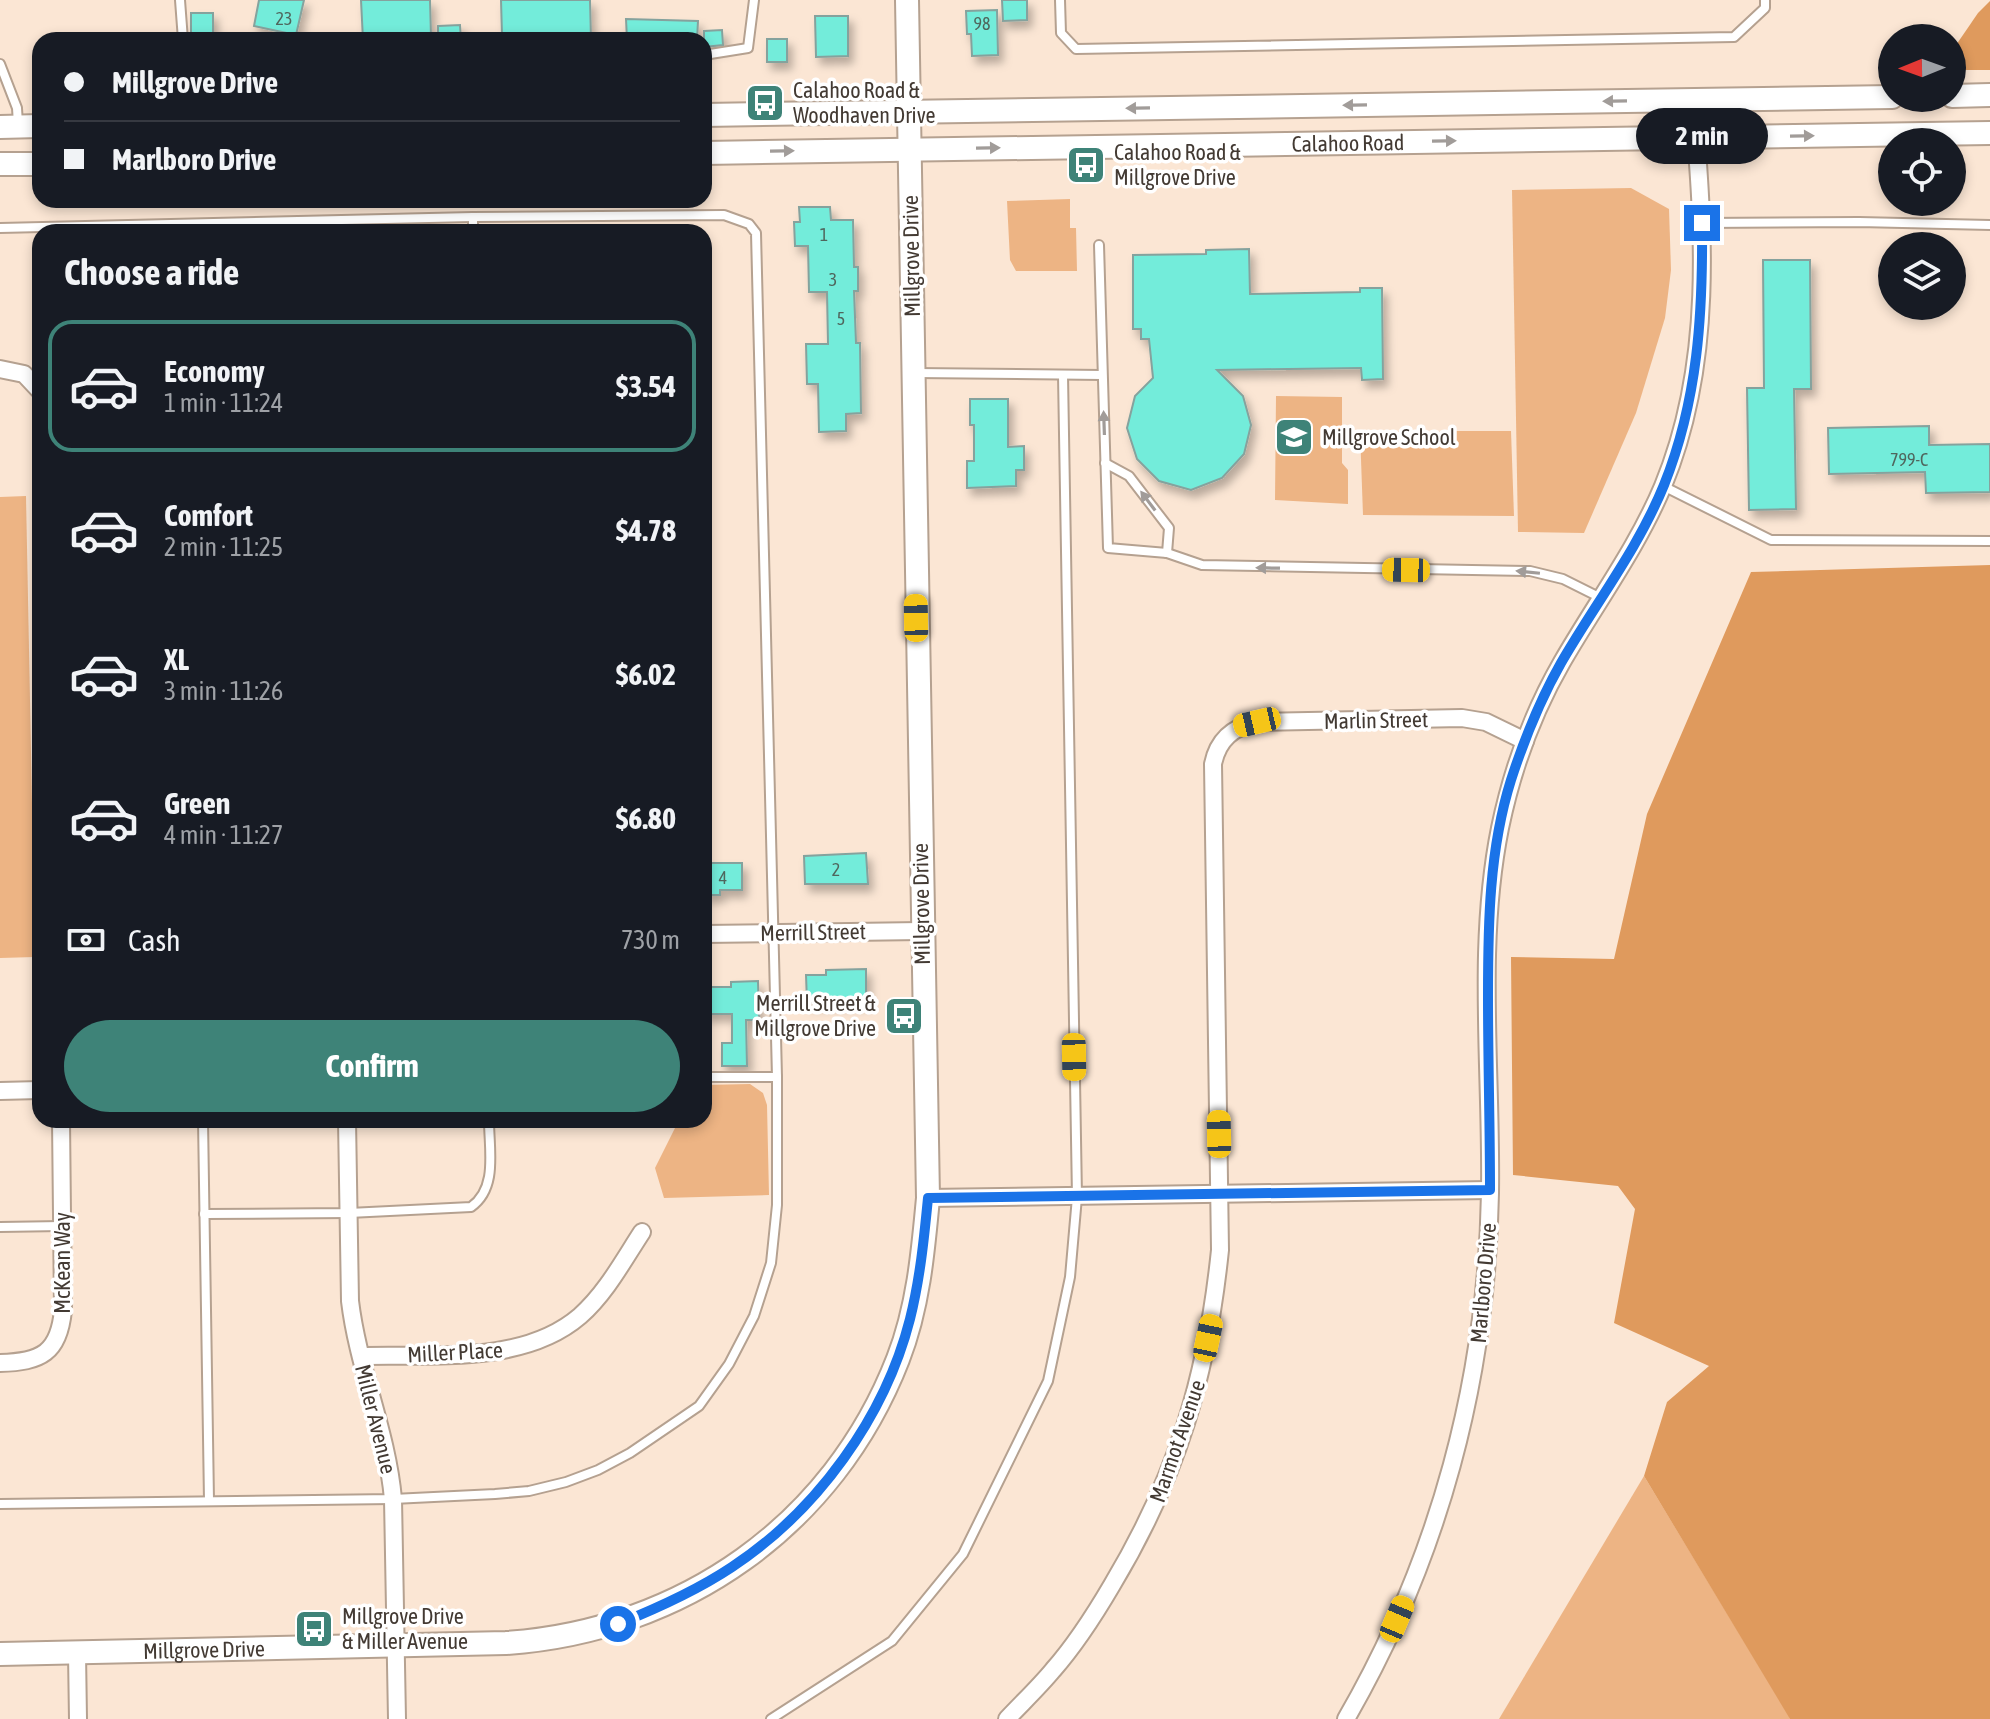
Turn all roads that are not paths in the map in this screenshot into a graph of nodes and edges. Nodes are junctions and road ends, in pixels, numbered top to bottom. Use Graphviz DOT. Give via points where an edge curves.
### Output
graph roads {
  1 [pos="180,0"];
  2 [pos="754,0"];
  3 [pos="907,0"];
  4 [pos="1060,0"];
  5 [pos="1765,0"];
  6 [pos="182,32"];
  7 [pos="712,54"];
  8 [pos="1,67"];
  9 [pos="1990,95"];
  10 [pos="1966,96"];
  11 [pos="1878,97"];
  12 [pos="1693,100"];
  13 [pos="909,111"];
  14 [pos="712,115"];
  15 [pos="19,127"];
  16 [pos="1990,133"];
  17 [pos="1696,138"];
  18 [pos="910,148"];
  19 [pos="712,153"];
  20 [pos="0,164"];
  21 [pos="32,164"];
  22 [pos="473,217"];
  23 [pos="1702,223"];
  24 [pos="289,224"];
  25 [pos="473,224"];
  26 [pos="1990,225"];
  27 [pos="0,228"];
  28 [pos="32,228"];
  29 [pos="1099,245"];
  30 [pos="0,369"];
  31 [pos="913,373"];
  32 [pos="1063,375"];
  33 [pos="1102,375"];
  34 [pos="32,382"];
  35 [pos="1105,463"];
  36 [pos="1663,486"];
  37 [pos="1990,541"];
  38 [pos="1167,553"];
  39 [pos="1601,598"];
  40 [pos="1226,736"];
  41 [pos="1525,741"];
  42 [pos="921,931"];
  43 [pos="772,933"];
  44 [pos="712,934"];
  45 [pos="712,1077"];
  46 [pos="777,1077"];
  47 [pos="32,1090"];
  48 [pos="0,1091"];
  49 [pos="61,1128"];
  50 [pos="203,1128"];
  51 [pos="347,1128"];
  52 [pos="489,1128"];
  53 [pos="1490,1190"];
  54 [pos="1220,1194"];
  55 [pos="1077,1197"];
  56 [pos="928,1198"];
  57 [pos="349,1213"];
  58 [pos="204,1214"];
  59 [pos="63,1226"];
  60 [pos="0,1227"];
  61 [pos="642,1232"];
  62 [pos="361,1356"];
  63 [pos="0,1363"];
  64 [pos="393,1499"];
  65 [pos="209,1500"];
  66 [pos="0,1504"];
  67 [pos="395,1647"];
  68 [pos="77,1653"];
  69 [pos="0,1654"];
  70 [pos="78,1719"];
  71 [pos="397,1719"];
  72 [pos="771,1719"];
  73 [pos="1007,1719"];
  74 [pos="1346,1719"];
  1 -- 6 [label="lane"];
  2 -- 7 [label="lane" via="748,48"];
  3 -- 13 [label="main road, Millgrove Drive"];
  4 -- 5 [label="lane" via="1061,33 1076,49 1734,37 1765,8"];
  8 -- 15 [label="lane"];
  9 -- 10 [label="main road"];
  11 -- 12 [label="main road, Calahoo Road"];
  12 -- 13 [label="main road, Calahoo Road, one-way"];
  12 -- 17 [label="street, Marlboro Drive"];
  13 -- 14 [label="main road, Calahoo Road"];
  13 -- 18 [label="main road, Millgrove Drive"];
  17 -- 16 [label="main road, Calahoo Road, one-way"];
  18 -- 17 [label="main road, Calahoo Road, one-way"];
  17 -- 23 [label="street, Marlboro Drive"];
  19 -- 18 [label="main road, Calahoo Road, one-way"];
  18 -- 31 [label="main road, Millgrove Drive"];
  20 -- 21 [label="main road"];
  22 -- 24 [label="lane"];
  22 -- 25 [label="lane"];
  22 -- 43 [label="lane" via="724,215 749,224 756,233"];
  23 -- 26 [label="lane"];
  23 -- 36 [label="street, Marlboro Drive" via="1701,333 1695,374"];
  27 -- 28 [label="lane"];
  29 -- 33 [label="lane"];
  30 -- 34 [label="street" via="24,374"];
  31 -- 32 [label="lane"];
  31 -- 42 [label="main road, Millgrove Drive"];
  32 -- 33 [label="lane"];
  32 -- 55 [label="lane"];
  35 -- 33 [label="lane, one-way"];
  38 -- 35 [label="lane, one-way" via="1169,528 1129,476"];
  35 -- 38 [label="lane" via="1108,548"];
  36 -- 37 [label="lane" via="1771,540"];
  36 -- 39 [label="street, Marlboro Drive"];
  39 -- 38 [label="lane, one-way" via="1563,579 1530,571 1202,565"];
  39 -- 41 [label="street, Marlboro Drive" via="1560,664"];
  40 -- 41 [label="street, Marlin Street" via="1257,722 1462,718 1486,722"];
  40 -- 54 [label="street, Marmot Avenue" via="1213,764"];
  41 -- 53 [label="street, Marlboro Drive" via="1510,784 1491,883"];
  42 -- 43 [label="street, Merrill Street"];
  42 -- 56 [label="main road, Millgrove Drive"];
  43 -- 44 [label="street, Merrill Street"];
  43 -- 46 [label="lane"];
  45 -- 46 [label="lane"];
  46 -- 64 [label="lane" via="777,1205 771,1263 754,1316 699,1406 630,1453 566,1482 529,1491"];
  47 -- 48 [label="street"];
  49 -- 59 [label="street, McKean Way"];
  50 -- 58 [label="lane"];
  51 -- 57 [label="street, Miller Avenue"];
  52 -- 57 [label="lane" via="489,1182 471,1207"];
  53 -- 54 [label="street"];
  53 -- 74 [label="street, Marlboro Drive" via="1484,1315 1449,1480 1421,1565"];
  54 -- 55 [label="street"];
  54 -- 73 [label="street, Marmot Avenue" via="1213,1314 1194,1399 1158,1501 1093,1616 1054,1670"];
  55 -- 56 [label="street"];
  55 -- 72 [label="lane" via="1070,1277 1048,1381 963,1554 892,1641"];
  56 -- 67 [label="main road, Millgrove Drive" via="919,1282 898,1359 852,1447 769,1540 698,1589 618,1624 534,1641"];
  57 -- 58 [label="lane"];
  57 -- 62 [label="street, Miller Avenue" via="350,1301"];
  58 -- 65 [label="lane"];
  59 -- 60 [label="lane"];
  59 -- 63 [label="street, McKean Way" via="61,1334 37,1358"];
  61 -- 62 [label="street, Miller Place" via="604,1291 563,1329 543,1339 497,1351"];
  62 -- 64 [label="street, Miller Avenue" via="388,1458"];
  64 -- 65 [label="lane"];
  64 -- 67 [label="street, Miller Avenue"];
  65 -- 66 [label="lane"];
  67 -- 68 [label="main road, Millgrove Drive"];
  67 -- 71 [label="street, Miller Avenue"];
  68 -- 69 [label="main road, Millgrove Drive"];
  68 -- 70 [label="street"];
}
